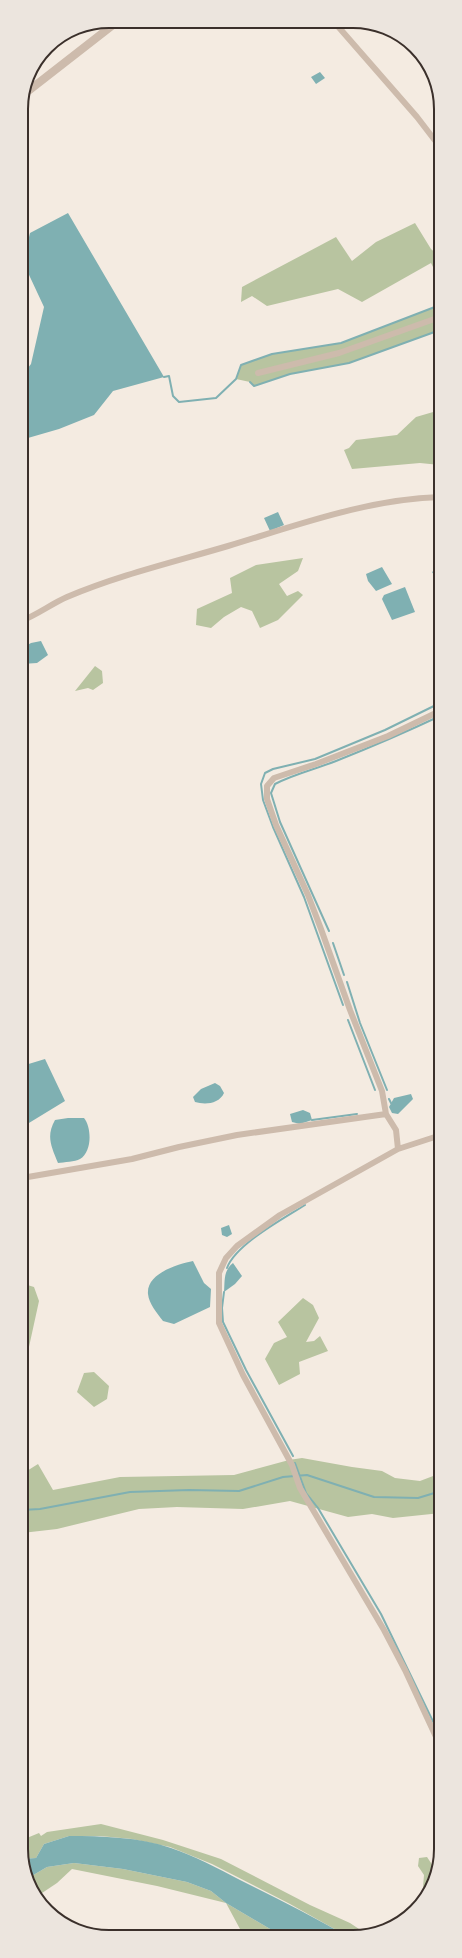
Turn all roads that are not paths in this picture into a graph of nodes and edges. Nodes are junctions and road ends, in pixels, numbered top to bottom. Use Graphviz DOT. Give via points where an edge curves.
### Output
graph roads {
  1 [pos="109,28"];
  2 [pos="340,28"];
  3 [pos="31,89"];
  4 [pos="434,139"];
  5 [pos="434,320"];
  6 [pos="258,372"];
  7 [pos="434,498"];
  8 [pos="28,617"];
  9 [pos="434,714"];
  10 [pos="386,1114"];
  11 [pos="434,1137"];
  12 [pos="398,1149"];
  13 [pos="28,1177"];
  14 [pos="434,1732"];
  1 -- 3 [label="street"];
  2 -- 4 [label="street"];
  5 -- 6 [label="street" via="338,353"];
  7 -- 8 [label="street" via="392,501 316,519 111,580 66,598"];
  9 -- 10 [label="street" via="388,736 274,778 267,786 267,799 276,825 326,942 382,1091"];
  10 -- 12 [label="street" via="396,1130"];
  10 -- 13 [label="street" via="237,1135 132,1159"];
  11 -- 12 [label="street"];
  12 -- 14 [label="street" via="280,1216 237,1246 226,1258 219,1273 219,1323 243,1375 292,1466 300,1488 384,1630"];
}
